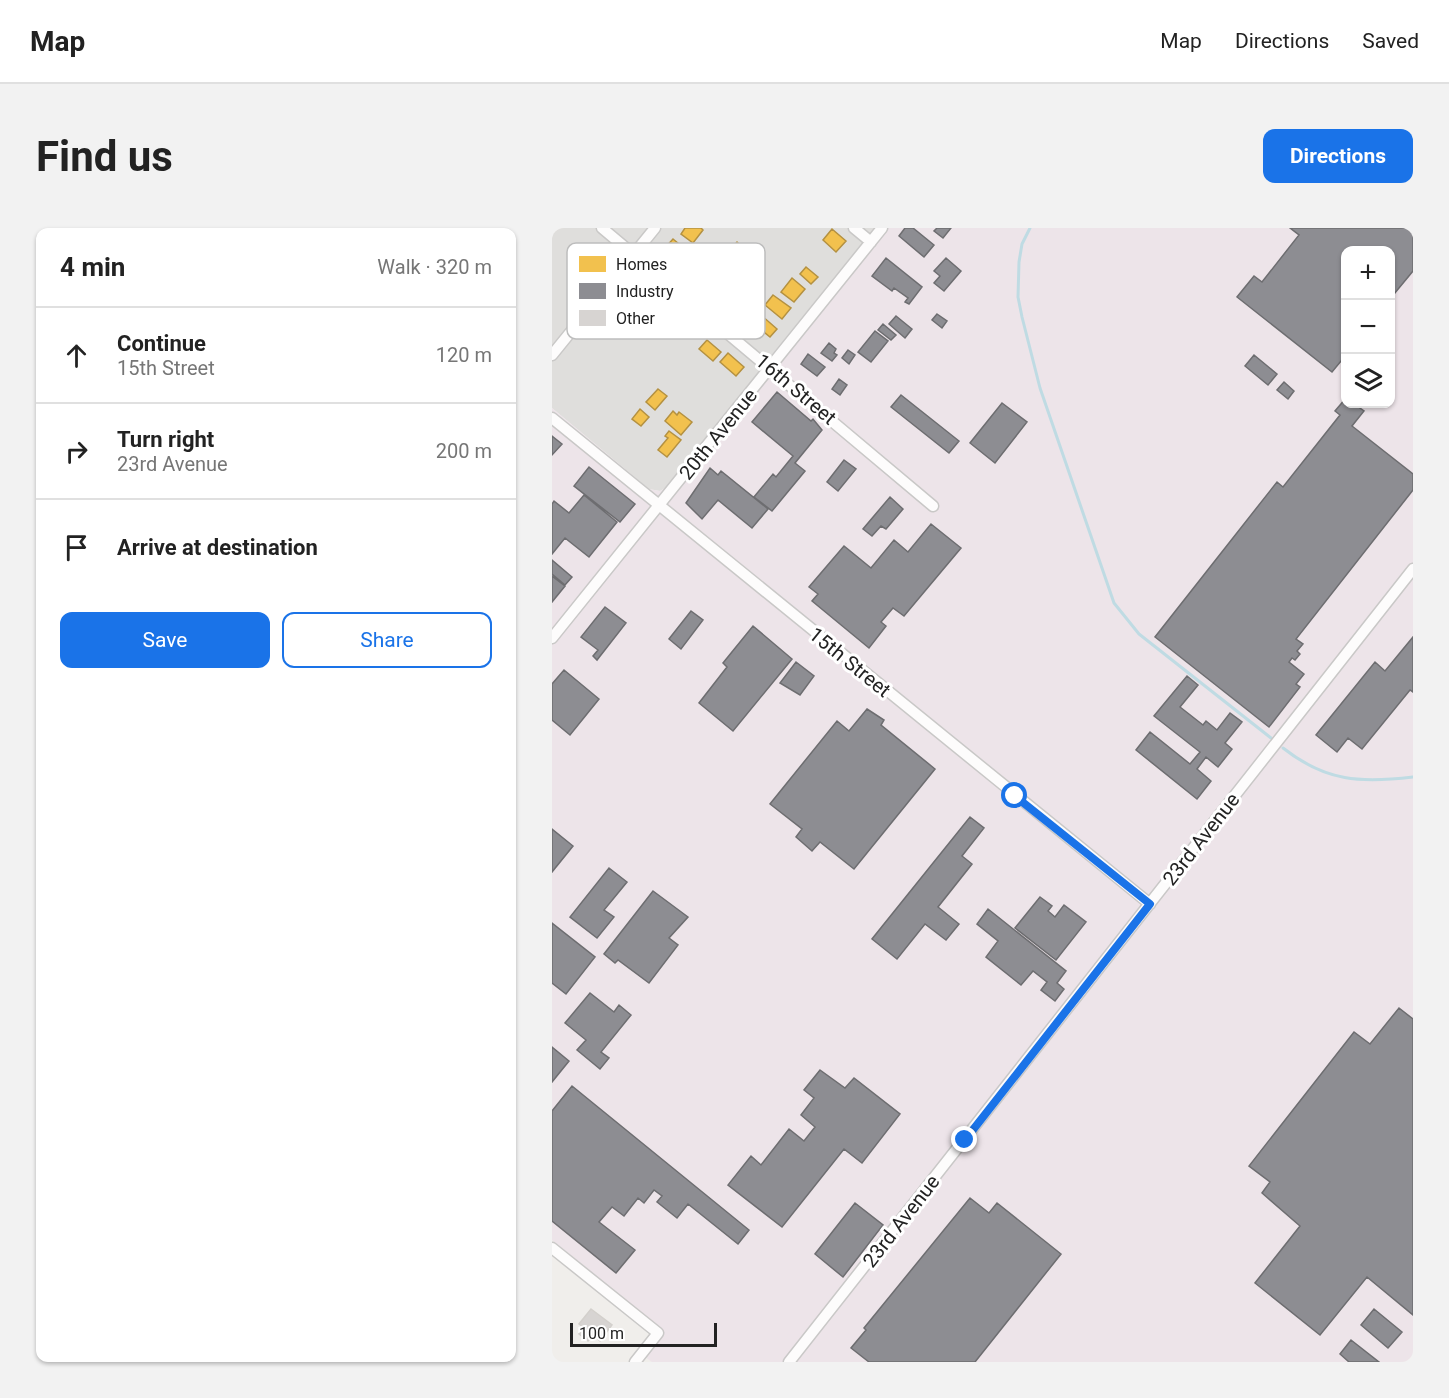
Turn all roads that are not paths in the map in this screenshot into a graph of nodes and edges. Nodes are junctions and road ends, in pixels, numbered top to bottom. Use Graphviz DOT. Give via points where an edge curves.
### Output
graph roads {
  1 [pos="603,228"];
  2 [pos="655,228"];
  3 [pos="854,228"];
  4 [pos="882,228"];
  5 [pos="871,242"];
  6 [pos="620,243"];
  7 [pos="643,243"];
  8 [pos="567,336"];
  9 [pos="736,339"];
  10 [pos="552,355"];
  11 [pos="771,368"];
  12 [pos="552,418"];
  13 [pos="661,506"];
  14 [pos="933,506"];
  15 [pos="1413,569"];
  16 [pos="552,638"];
  17 [pos="1150,904"];
  18 [pos="552,1248"];
  19 [pos="635,1362"];
  20 [pos="789,1362"];
  1 -- 6 [label="street, 16th Street"];
  2 -- 7 [label="street"];
  3 -- 5 [label="street"];
  4 -- 5 [label="street, 20th Avenue"];
  5 -- 11 [label="street, 20th Avenue"];
  8 -- 10 [label="street"];
  9 -- 11 [label="street, 16th Street"];
  11 -- 13 [label="street, 20th Avenue"];
  11 -- 14 [label="street, 16th Street"];
  12 -- 13 [label="street, 15th Street"];
  13 -- 16 [label="street, 20th Avenue"];
  13 -- 17 [label="street, 15th Street"];
  15 -- 17 [label="street, 23rd Avenue"];
  17 -- 20 [label="street, 23rd Avenue"];
  18 -- 19 [label="street" via="658,1333"];
}
